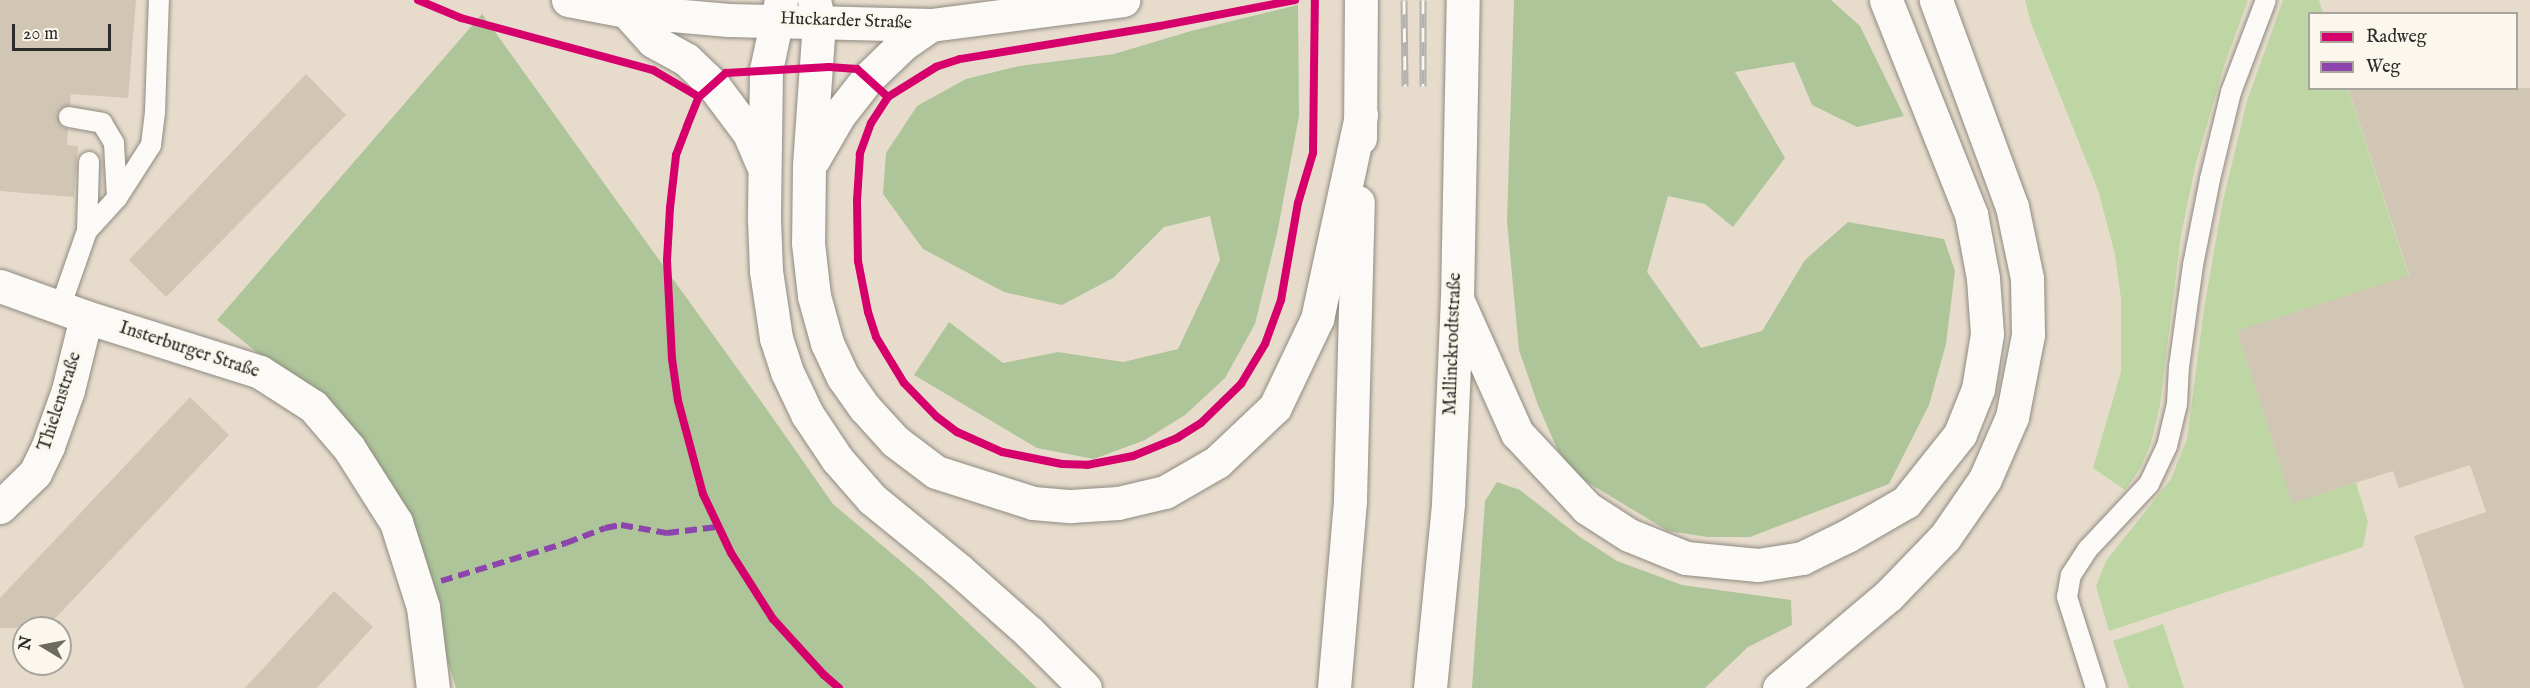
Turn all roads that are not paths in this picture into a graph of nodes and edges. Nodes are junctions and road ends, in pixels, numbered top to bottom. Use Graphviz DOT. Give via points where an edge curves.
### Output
graph roads {
  1 [pos="159,0"];
  2 [pos="568,0"];
  3 [pos="1124,0"];
  4 [pos="1361,0"];
  5 [pos="1464,0"];
  6 [pos="1886,0"];
  7 [pos="1936,0"];
  8 [pos="2266,0"];
  9 [pos="778,10"];
  10 [pos="626,11"];
  11 [pos="816,11"];
  12 [pos="931,25"];
  13 [pos="1361,116"];
  14 [pos="69,117"];
  15 [pos="89,162"];
  16 [pos="809,166"];
  17 [pos="764,168"];
  18 [pos="117,198"];
  19 [pos="87,231"];
  20 [pos="0,286"];
  21 [pos="1457,299"];
  22 [pos="73,313"];
  23 [pos="0,507"];
  24 [pos="433,688"];
  25 [pos="1085,688"];
  26 [pos="1334,688"];
  27 [pos="1430,688"];
  28 [pos="1779,688"];
  29 [pos="2096,688"];
  1 -- 18 [label="lane" via="151,146"];
  2 -- 10 [label="main road, Huckarder Straße"];
  3 -- 12 [label="main road, Huckarder Straße"];
  4 -- 13 [label="main road"];
  5 -- 21 [label="main road, Mallinckrodtstraße"];
  6 -- 21 [label="main road" via="1971,214 1983,278 1987,334 1978,389 1960,434 1906,502 1802,558 1758,565 1686,558 1629,535 1587,508 1517,433"];
  7 -- 28 [label="main road" via="2012,207 2027,278 2028,335 2012,417 1985,479 1945,537 1888,596"];
  8 -- 29 [label="lane" via="2231,92 2210,179 2192,276 2177,404 2167,446 2149,484 2088,549 2071,575 2067,597"];
  9 -- 10 [label="main road, Huckarder Straße" via="729,20"];
  9 -- 11 [label="main road, Huckarder Straße"];
  9 -- 17 [label="main road" via="766,70"];
  10 -- 17 [label="main road" via="653,41 686,59 713,85 749,133"];
  11 -- 12 [label="main road, Huckarder Straße"];
  11 -- 16 [label="main road"];
  12 -- 16 [label="main road" via="902,45 868,78 839,115"];
  13 -- 16 [label="main road" via="1317,319 1275,407 1217,462 1165,492 1118,503 1034,503 990,492 936,472 895,441 854,392 827,343 814,296"];
  13 -- 26 [label="main road" via="1350,500"];
  14 -- 18 [label="lane" via="102,123 114,143"];
  15 -- 19 [label="lane"];
  17 -- 25 [label="main road" via="766,271 776,338 807,414 837,459 872,499 1020,624"];
  18 -- 19 [label="lane"];
  19 -- 22 [label="lane"];
  20 -- 22 [label="main road, Insterburger Straße"];
  21 -- 27 [label="main road, Mallinckrodtstraße" via="1448,503"];
  22 -- 23 [label="main road, Thielenstraße" via="68,390 48,446 35,473"];
  22 -- 24 [label="main road, Insterburger Straße" via="260,372 313,406 349,448 396,522 423,607"];
}
